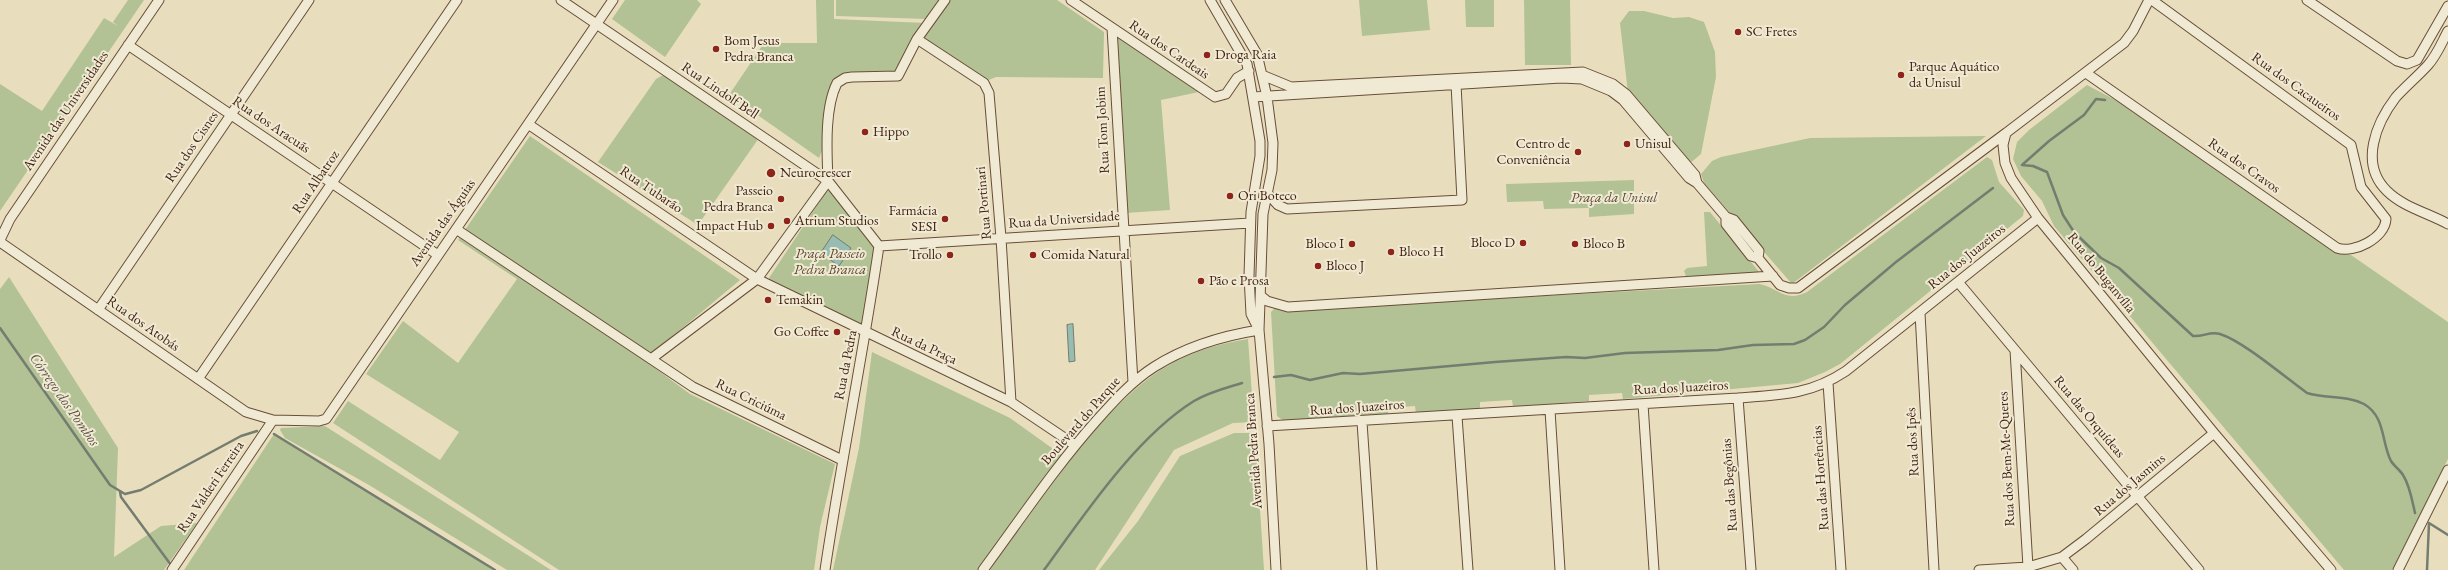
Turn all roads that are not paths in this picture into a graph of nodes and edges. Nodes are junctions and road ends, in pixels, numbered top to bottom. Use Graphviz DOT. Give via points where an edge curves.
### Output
graph roads {
  1 [pos="159,0"];
  2 [pos="310,0"];
  3 [pos="457,0"];
  4 [pos="561,0"];
  5 [pos="613,0"];
  6 [pos="945,0"];
  7 [pos="1071,0"];
  8 [pos="1210,0"];
  9 [pos="1224,0"];
  10 [pos="2151,0"];
  11 [pos="2307,0"];
  12 [pos="2448,6"];
  13 [pos="597,24"];
  14 [pos="1112,28"];
  15 [pos="2448,31"];
  16 [pos="917,39"];
  17 [pos="128,45"];
  18 [pos="1249,71"];
  19 [pos="2086,73"];
  20 [pos="1262,75"];
  21 [pos="1456,84"];
  22 [pos="1253,97"];
  23 [pos="1267,97"];
  24 [pos="231,115"];
  25 [pos="528,124"];
  26 [pos="2006,133"];
  27 [pos="828,181"];
  28 [pos="332,183"];
  29 [pos="1697,183"];
  30 [pos="1267,193"];
  31 [pos="2038,218"];
  32 [pos="1250,223"];
  33 [pos="2386,223"];
  34 [pos="2448,224"];
  35 [pos="456,229"];
  36 [pos="1123,230"];
  37 [pos="1001,238"];
  38 [pos="0,241"];
  39 [pos="879,246"];
  40 [pos="438,255"];
  41 [pos="1773,276"];
  42 [pos="757,279"];
  43 [pos="1958,282"];
  44 [pos="1261,296"];
  45 [pos="1278,305"];
  46 [pos="98,310"];
  47 [pos="1920,312"];
  48 [pos="1259,330"];
  49 [pos="866,333"];
  50 [pos="2015,350"];
  51 [pos="651,359"];
  52 [pos="198,379"];
  53 [pos="1133,382"];
  54 [pos="1828,383"];
  55 [pos="1738,398"];
  56 [pos="1011,402"];
  57 [pos="1643,404"];
  58 [pos="1550,410"];
  59 [pos="1458,416"];
  60 [pos="273,420"];
  61 [pos="1362,422"];
  62 [pos="1267,426"];
  63 [pos="2214,433"];
  64 [pos="1075,445"];
  65 [pos="842,460"];
  66 [pos="2448,470"];
  67 [pos="2137,497"];
  68 [pos="2062,557"];
  69 [pos="2028,567"];
  70 [pos="172,570"];
  71 [pos="825,570"];
  72 [pos="983,570"];
  73 [pos="1276,570"];
  74 [pos="1372,570"];
  75 [pos="1468,570"];
  76 [pos="1560,570"];
  77 [pos="1654,570"];
  78 [pos="1751,570"];
  79 [pos="1842,570"];
  80 [pos="1934,570"];
  81 [pos="1979,570"];
  82 [pos="2073,570"];
  83 [pos="2199,570"];
  84 [pos="2331,570"];
  85 [pos="2398,570"];
  1 -- 17 [label="street, Avenida das Universidades"];
  2 -- 24 [label="street, Rua dos Cisnes"];
  3 -- 28 [label="street, Rua Albatroz"];
  4 -- 13 [label="street, Rua Lindolf Bell"];
  5 -- 13 [label="street, Avenida das Águias"];
  6 -- 16 [label="street"];
  7 -- 14 [label="street, Rua dos Cardeais"];
  8 -- 18 [label="street, Avenida Pedra Branca" via="1243,55"];
  9 -- 20 [label="street, Avenida Pedra Branca" via="1252,45"];
  10 -- 19 [label="street" via="2124,43"];
  10 -- 33 [label="street, Rua dos Cacaueiros" via="2351,145 2361,187 2384,215"];
  11 -- 12 [label="street" via="2397,61 2407,64 2417,60"];
  13 -- 25 [label="street, Avenida das Águias"];
  13 -- 27 [label="street, Rua Lindolf Bell"];
  14 -- 18 [label="street, Rua dos Cardeais" via="1215,96 1226,94 1238,78"];
  14 -- 36 [label="street, Rua Tom Jobim"];
  15 -- 34 [label="street" via="2429,64 2387,110 2379,124 2372,155 2374,170 2386,190 2407,204"];
  16 -- 27 [label="street" via="898,76 852,77 837,83 831,105 828,137"];
  16 -- 37 [label="street, Rua Portinari" via="984,83 989,93"];
  17 -- 24 [label="street, Rua dos Aracuãs"];
  17 -- 38 [label="street, Avenida das Universidades" via="10,219"];
  18 -- 22 [label="street, Avenida Pedra Branca"];
  19 -- 26 [label="street"];
  19 -- 33 [label="street, Rua dos Cravos" via="2338,248 2349,250 2371,240 2381,232"];
  20 -- 23 [label="street, Avenida Pedra Branca"];
  20 -- 29 [label="street" via="1280,84 1291,86 1583,72 1613,84 1626,94 1695,175"];
  21 -- 23 [label="street"];
  21 -- 29 [label="street" via="1561,78 1598,85 1623,100 1689,178"];
  21 -- 30 [label="street" via="1462,200 1287,209 1278,205"];
  22 -- 23 [label="street"];
  22 -- 32 [label="street, Avenida Pedra Branca" via="1261,150"];
  23 -- 30 [label="street, Avenida Pedra Branca" via="1273,157"];
  24 -- 28 [label="street, Rua dos Aracuãs"];
  24 -- 46 [label="street, Rua dos Cisnes"];
  25 -- 35 [label="street, Avenida das Águias"];
  25 -- 42 [label="street, Rua Tubarão"];
  26 -- 31 [label="street, Rua do Buganvília" via="2003,146 2004,163"];
  26 -- 41 [label="street" via="1798,288 1780,285"];
  27 -- 39 [label="street"];
  27 -- 42 [label="street"];
  28 -- 40 [label="street, Rua dos Aracuãs"];
  28 -- 52 [label="street, Rua Albatroz"];
  29 -- 41 [label="street" via="1726,217 1734,220 1759,252 1758,258"];
  30 -- 44 [label="street, Avenida Pedra Branca" via="1261,244"];
  31 -- 43 [label="street, Rua dos Juazeiros"];
  31 -- 63 [label="street, Rua do Buganvília"];
  32 -- 36 [label="street, Rua da Universidade"];
  32 -- 48 [label="street, Avenida Pedra Branca" via="1251,314"];
  35 -- 40 [label="street, Avenida das Águias"];
  35 -- 51 [label="street, Rua Criciúma"];
  36 -- 37 [label="street, Rua da Universidade"];
  36 -- 53 [label="street, Rua Tom Jobim"];
  37 -- 39 [label="street, Rua da Universidade"];
  37 -- 56 [label="street, Rua Portinari"];
  38 -- 46 [label="street, Rua dos Atobás"];
  39 -- 49 [label="street, Rua da Pedra"];
  40 -- 60 [label="street, Avenida das Águias" via="326,419"];
  41 -- 45 [label="street" via="1288,307"];
  42 -- 49 [label="street, Rua da Praça"];
  42 -- 51 [label="street"];
  43 -- 47 [label="street, Rua dos Juazeiros"];
  43 -- 50 [label="street, Rua das Orquídeas"];
  44 -- 45 [label="street"];
  44 -- 48 [label="street, Avenida Pedra Branca"];
  45 -- 48 [label="street" via="1268,310"];
  46 -- 52 [label="street, Rua dos Atobás"];
  47 -- 54 [label="street, Rua dos Juazeiros" via="1846,372"];
  47 -- 80 [label="street, Rua dos Ipês"];
  48 -- 53 [label="street, Boulevard do Parque" via="1223,336 1191,347 1153,367"];
  48 -- 62 [label="street, Avenida Pedra Branca"];
  49 -- 56 [label="street, Rua da Praça"];
  49 -- 65 [label="street, Rua da Pedra"];
  50 -- 67 [label="street, Rua das Orquídeas"];
  50 -- 69 [label="street, Rua dos Bem-Me-Queres"];
  51 -- 65 [label="street, Rua Criciúma" via="693,387"];
  52 -- 60 [label="street, Rua dos Atobás" via="246,412"];
  53 -- 64 [label="street, Boulevard do Parque"];
  54 -- 55 [label="street, Rua dos Juazeiros" via="1796,394"];
  54 -- 79 [label="street, Rua das Hortências"];
  55 -- 57 [label="street, Rua dos Juazeiros"];
  55 -- 78 [label="street, Rua das Begônias"];
  56 -- 64 [label="street, Rua da Praça"];
  57 -- 58 [label="street, Rua dos Juazeiros"];
  57 -- 77 [label="street"];
  58 -- 59 [label="street, Rua dos Juazeiros"];
  58 -- 76 [label="street"];
  59 -- 61 [label="street, Rua dos Juazeiros"];
  59 -- 75 [label="street"];
  60 -- 70 [label="street, Rua Valderi Ferreira"];
  61 -- 62 [label="street, Rua dos Juazeiros"];
  61 -- 74 [label="street"];
  62 -- 73 [label="street, Avenida Pedra Branca"];
  63 -- 67 [label="street, Rua dos Jasmins"];
  63 -- 84 [label="street, Rua do Buganvília"];
  64 -- 72 [label="street, Boulevard do Parque"];
  65 -- 71 [label="street, Rua da Pedra"];
  66 -- 85 [label="street"];
  67 -- 68 [label="street, Rua dos Jasmins"];
  67 -- 83 [label="street, Rua das Orquídeas"];
  68 -- 69 [label="street"];
  68 -- 82 [label="street"];
  69 -- 81 [label="street"];
}
